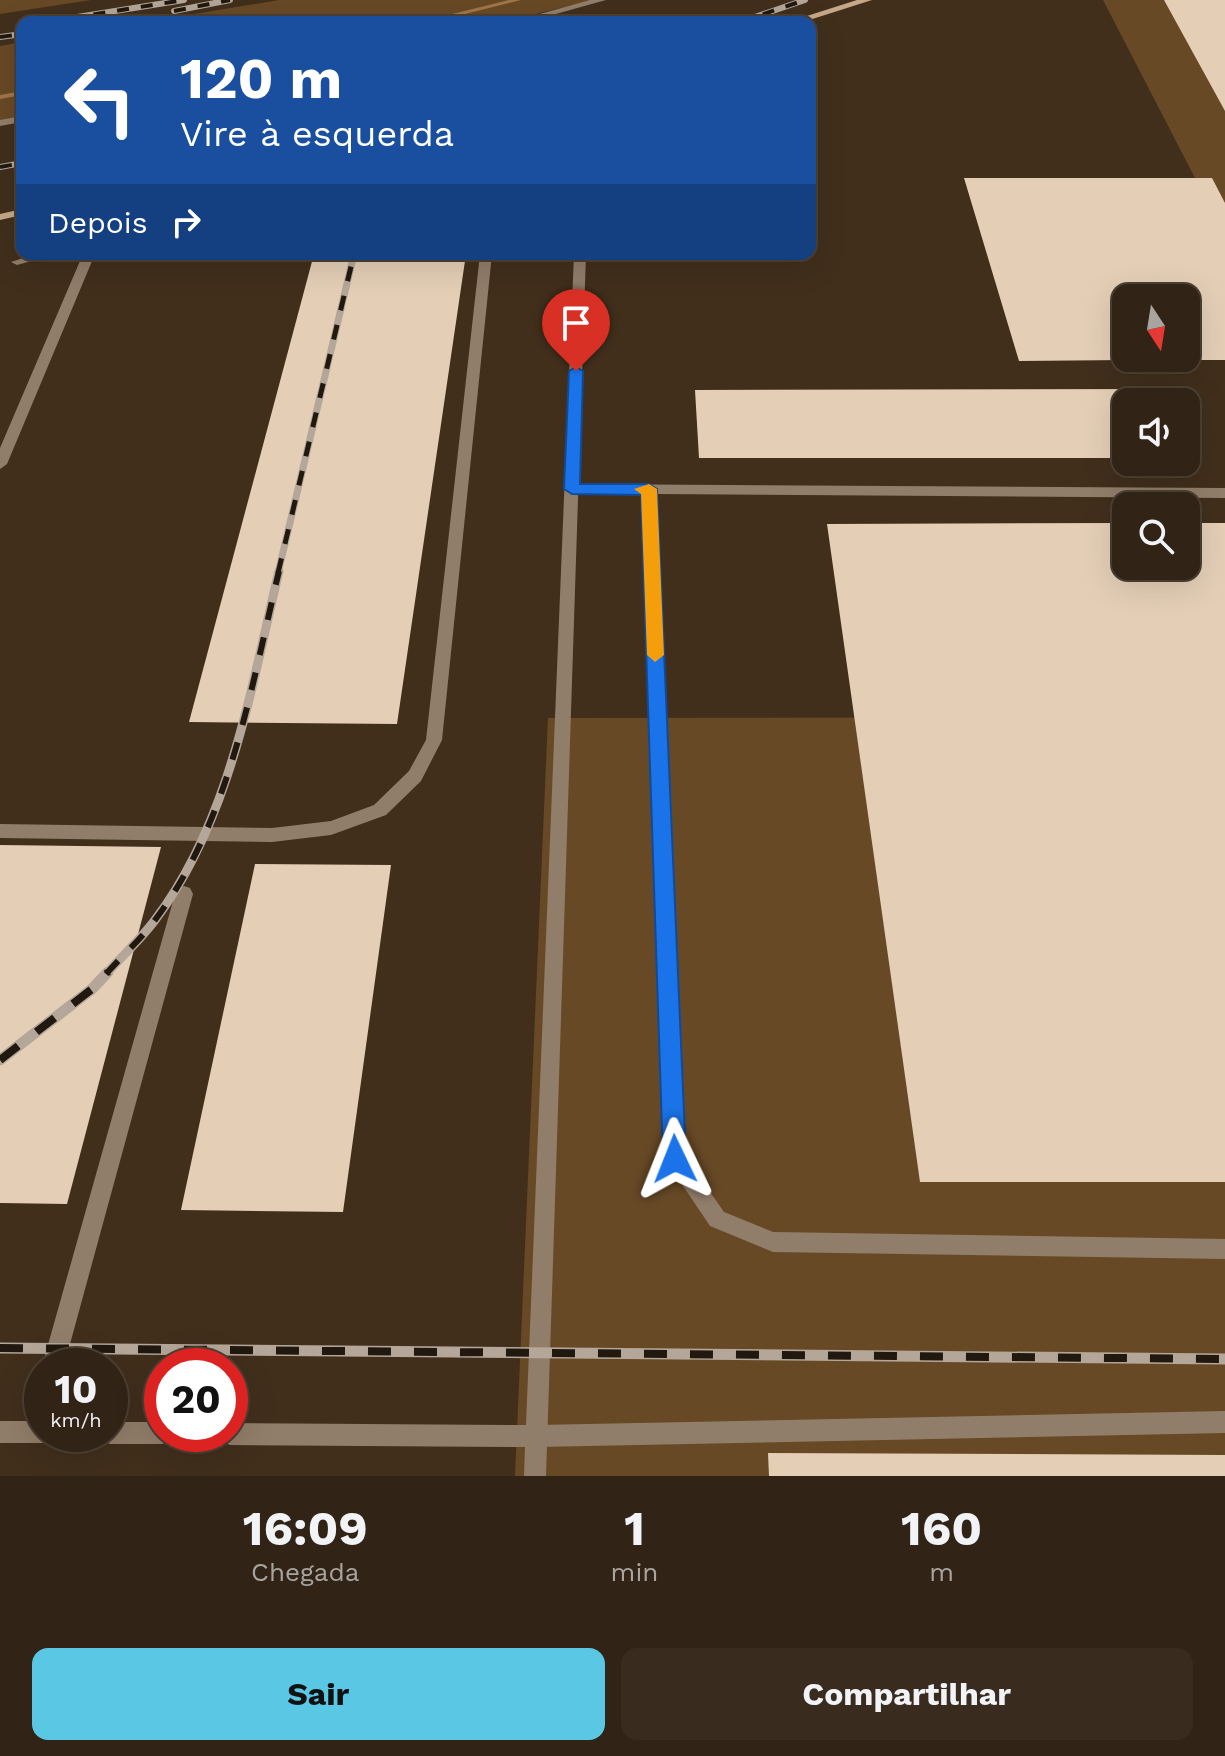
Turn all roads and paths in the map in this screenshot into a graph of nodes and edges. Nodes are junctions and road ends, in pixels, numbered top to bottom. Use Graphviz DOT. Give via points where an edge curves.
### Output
graph roads {
  1 [pos="601,0"];
  2 [pos="867,0"];
  3 [pos="539,16"];
  4 [pos="813,16"];
  5 [pos="26,260"];
  6 [pos="86,260"];
  7 [pos="485,260"];
  8 [pos="580,260"];
  9 [pos="17,262"];
  10 [pos="0,464"];
  11 [pos="572,489"];
  12 [pos="649,489"];
  13 [pos="1225,493"];
  14 [pos="0,831"];
  15 [pos="184,894"];
  16 [pos="1225,1249"];
  17 [pos="58,1348"];
  18 [pos="1225,1422"];
  19 [pos="0,1432"];
  20 [pos="24,1432"];
  21 [pos="248,1434"];
  22 [pos="537,1436"];
  23 [pos="535,1476"];
  1 -- 3 [label="street"];
  2 -- 4 [label="street"];
  5 -- 9 [label="street"];
  6 -- 10 [label="street"];
  7 -- 14 [label="street" via="434,740 415,776 380,810 331,828 272,835"];
  8 -- 11 [label="street"];
  11 -- 12 [label="street"];
  11 -- 22 [label="street"];
  12 -- 13 [label="street"];
  12 -- 16 [label="street" via="675,1159 717,1219 773,1242"];
  15 -- 17 [label="street"];
  18 -- 22 [label="street"];
  19 -- 20 [label="street"];
  21 -- 22 [label="street"];
  22 -- 23 [label="street"];
}
